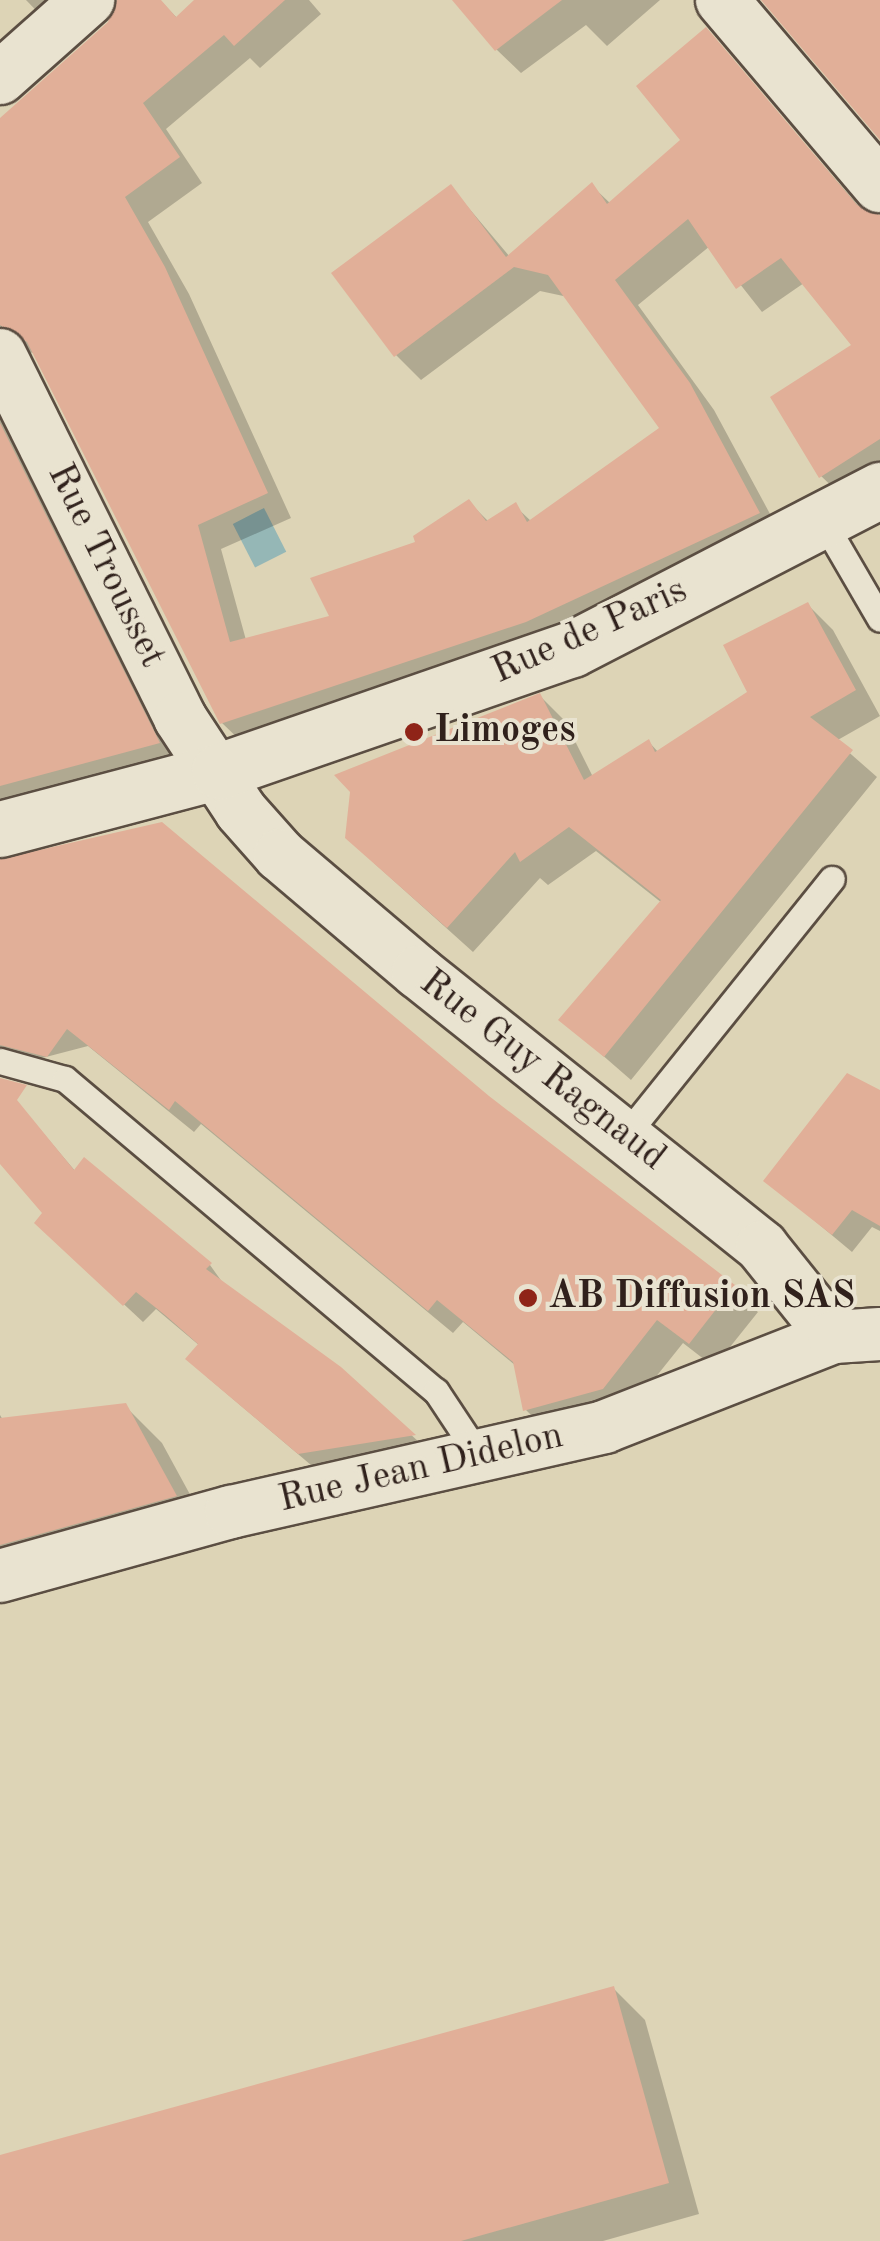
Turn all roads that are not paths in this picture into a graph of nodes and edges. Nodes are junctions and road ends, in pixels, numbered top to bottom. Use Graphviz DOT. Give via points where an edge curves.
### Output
graph roads {
  1 [pos="88,0"];
  2 [pos="722,0"];
  3 [pos="0,78"];
  4 [pos="880,186"];
  5 [pos="0,355"];
  6 [pos="880,490"];
  7 [pos="823,522"];
  8 [pos="880,619"];
  9 [pos="219,771"];
  10 [pos="0,829"];
  11 [pos="832,879"];
  12 [pos="0,1060"];
  13 [pos="625,1136"];
  14 [pos="857,1336"];
  15 [pos="479,1456"];
  16 [pos="0,1576"];
  1 -- 3 [label="street"];
  2 -- 4 [label="street"];
  5 -- 9 [label="street, Rue Trousset" via="180,718"];
  6 -- 7 [label="street, Rue de Paris"];
  7 -- 8 [label="lane"];
  7 -- 9 [label="street, Rue de Paris" via="572,649"];
  9 -- 10 [label="street, Rue de Paris"];
  9 -- 13 [label="street, Rue Guy Ragnaud" via="242,812 280,855"];
  11 -- 13 [label="lane"];
  12 -- 15 [label="lane" via="64,1079 95,1104 436,1391"];
  13 -- 14 [label="street, Rue Guy Ragnaud" via="762,1247"];
  14 -- 15 [label="street, Rue Jean Didelon" via="604,1427"];
  15 -- 16 [label="street, Rue Jean Didelon" via="231,1512"];
}
